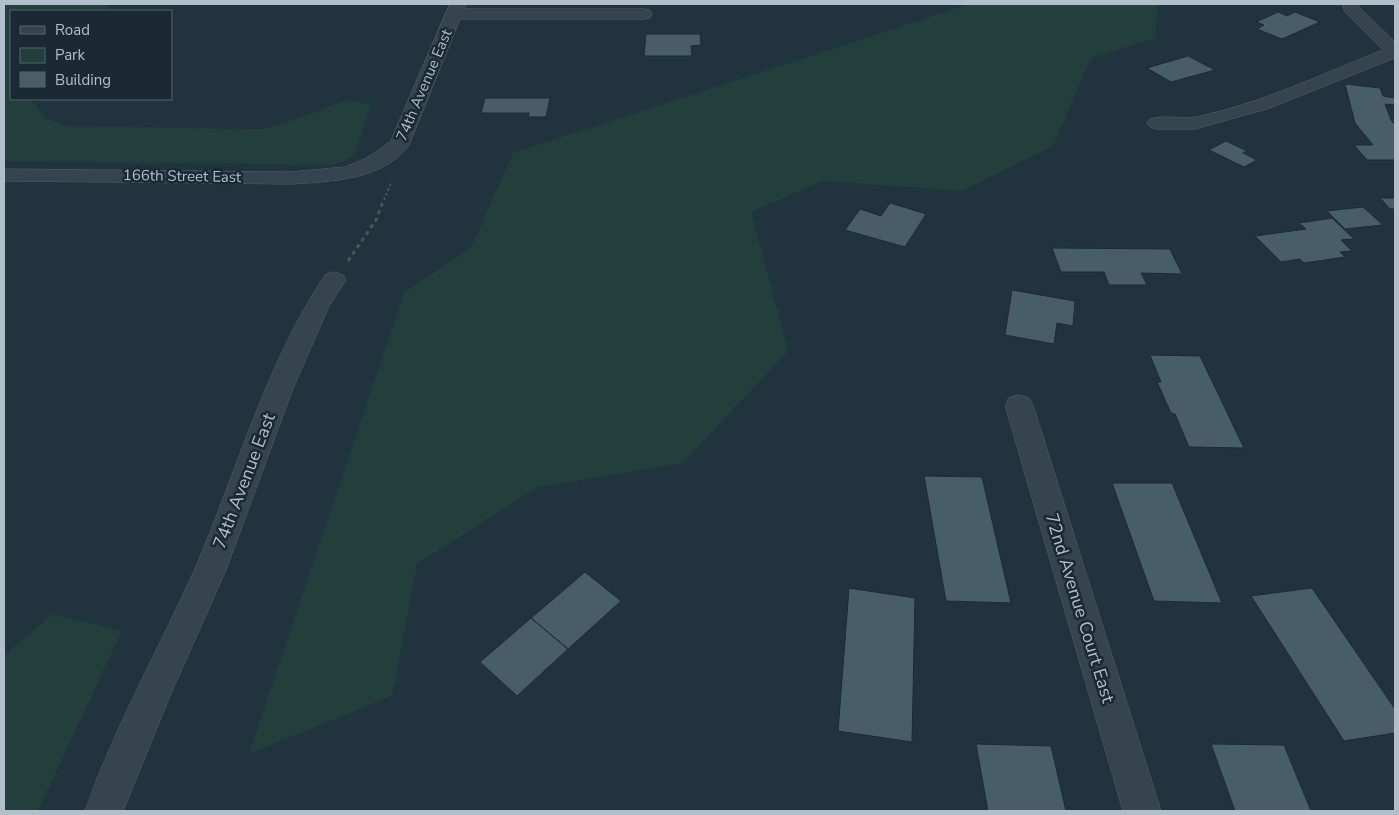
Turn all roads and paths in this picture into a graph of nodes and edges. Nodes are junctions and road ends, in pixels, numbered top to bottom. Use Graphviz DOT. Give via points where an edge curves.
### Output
graph roads {
  1 [pos="1351,4"];
  2 [pos="456,9"];
  3 [pos="644,14"];
  4 [pos="1395,52"];
  5 [pos="1156,123"];
  6 [pos="381,160"];
  7 [pos="359,171"];
  8 [pos="4,175"];
  9 [pos="334,280"];
  10 [pos="1019,405"];
  11 [pos="104,811"];
  12 [pos="1142,811"];
  1 -- 4 [label="street"];
  2 -- 3 [label="street"];
  2 -- 6 [label="street, 74th Avenue East" via="399,145"];
  4 -- 5 [label="street" via="1263,104 1195,123"];
  6 -- 7 [label="street, 74th Avenue East"];
  6 -- 9 [label="path, 74th Avenue East" via="391,184 376,220"];
  7 -- 8 [label="street, 166th Street East" via="290,178"];
  9 -- 11 [label="street, 74th Avenue East" via="317,306 278,391 210,570"];
  10 -- 12 [label="street, 72nd Avenue Court East"];
}
